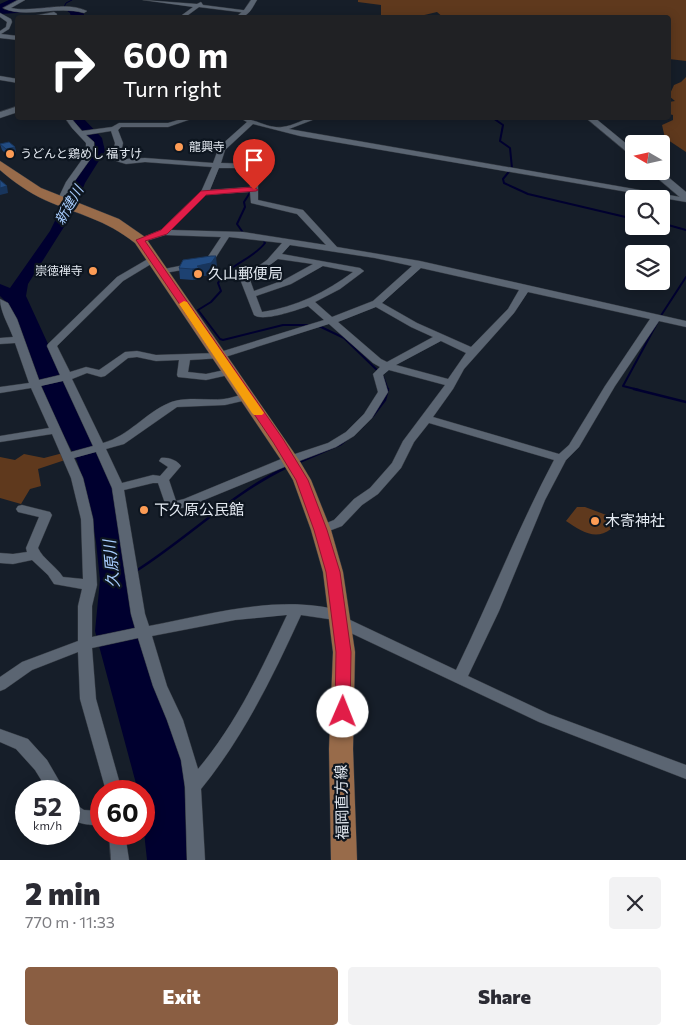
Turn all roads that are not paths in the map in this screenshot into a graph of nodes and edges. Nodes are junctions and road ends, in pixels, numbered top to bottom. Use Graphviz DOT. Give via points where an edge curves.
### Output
graph roads {
  1 [pos="22,0"];
  2 [pos="146,0"];
  3 [pos="206,0"];
  4 [pos="254,0"];
  5 [pos="200,5"];
  6 [pos="247,10"];
  7 [pos="84,11"];
  8 [pos="185,15"];
  9 [pos="241,15"];
  10 [pos="3,17"];
  11 [pos="0,34"];
  12 [pos="15,34"];
  13 [pos="9,37"];
  14 [pos="15,38"];
  15 [pos="0,78"];
  16 [pos="15,80"];
  17 [pos="15,110"];
  18 [pos="0,115"];
  19 [pos="69,120"];
  20 [pos="184,120"];
  21 [pos="248,120"];
  22 [pos="308,120"];
  23 [pos="592,120"];
  24 [pos="252,122"];
  25 [pos="114,129"];
  26 [pos="283,129"];
  27 [pos="82,133"];
  28 [pos="625,147"];
  29 [pos="0,165"];
  30 [pos="215,167"];
  31 [pos="664,180"];
  32 [pos="254,190"];
  33 [pos="204,193"];
  34 [pos="686,199"];
  35 [pos="61,201"];
  36 [pos="164,232"];
  37 [pos="226,235"];
  38 [pos="140,240"];
  39 [pos="288,242"];
  40 [pos="333,247"];
  41 [pos="277,256"];
  42 [pos="321,263"];
  43 [pos="420,264"];
  44 [pos="157,265"];
  45 [pos="525,288"];
  46 [pos="251,295"];
  47 [pos="308,301"];
  48 [pos="0,302"];
  49 [pos="376,303"];
  50 [pos="656,318"];
  51 [pos="333,320"];
  52 [pos="686,324"];
  53 [pos="440,338"];
  54 [pos="19,340"];
  55 [pos="0,341"];
  56 [pos="473,352"];
  57 [pos="185,357"];
  58 [pos="224,364"];
  59 [pos="387,366"];
  60 [pos="67,377"];
  61 [pos="450,383"];
  62 [pos="35,385"];
  63 [pos="0,390"];
  64 [pos="247,397"];
  65 [pos="425,418"];
  66 [pos="56,430"];
  67 [pos="0,439"];
  68 [pos="100,448"];
  69 [pos="68,456"];
  70 [pos="561,458"];
  71 [pos="290,460"];
  72 [pos="165,461"];
  73 [pos="163,480"];
  74 [pos="118,488"];
  75 [pos="22,509"];
  76 [pos="321,530"];
  77 [pos="35,554"];
  78 [pos="0,558"];
  79 [pos="90,585"];
  80 [pos="296,609"];
  81 [pos="340,619"];
  82 [pos="143,632"];
  83 [pos="85,644"];
  84 [pos="460,678"];
  85 [pos="0,685"];
  86 [pos="0,735"];
  87 [pos="686,772"];
  88 [pos="50,780"];
  89 [pos="111,780"];
  90 [pos="193,786"];
  91 [pos="118,845"];
  92 [pos="120,860"];
  93 [pos="196,860"];
  94 [pos="344,860"];
  1 -- 7 [label="street" via="6,8 18,10 67,4"];
  2 -- 5 [label="street"];
  3 -- 5 [label="street"];
  4 -- 6 [label="street"];
  5 -- 6 [label="street"];
  5 -- 8 [label="street"];
  6 -- 9 [label="street"];
  10 -- 11 [label="street" via="8,27"];
  11 -- 13 [label="street"];
  12 -- 13 [label="street"];
  13 -- 14 [label="street"];
  15 -- 16 [label="street"];
  17 -- 18 [label="street"];
  19 -- 27 [label="street"];
  20 -- 25 [label="street" via="168,125 119,125"];
  21 -- 24 [label="street"];
  22 -- 26 [label="street"];
  23 -- 28 [label="street"];
  24 -- 26 [label="street"];
  24 -- 30 [label="street" via="222,149"];
  25 -- 27 [label="street"];
  25 -- 30 [label="street" via="120,143 116,159"];
  26 -- 34 [label="street"];
  27 -- 35 [label="street" via="90,142 90,154"];
  29 -- 35 [label="main road, 福岡直方線" via="28,186"];
  30 -- 32 [label="street" via="257,166"];
  30 -- 33 [label="street"];
  31 -- 34 [label="street"];
  32 -- 33 [label="street"];
  32 -- 40 [label="street" via="254,201 300,212"];
  33 -- 36 [label="street"];
  35 -- 38 [label="main road, 福岡直方線" via="114,221"];
  36 -- 37 [label="street"];
  36 -- 38 [label="street"];
  37 -- 39 [label="street"];
  37 -- 44 [label="street" via="208,263"];
  38 -- 44 [label="main road, 福岡直方線"];
  39 -- 40 [label="street"];
  39 -- 41 [label="street"];
  40 -- 43 [label="street"];
  41 -- 42 [label="street"];
  41 -- 46 [label="street" via="246,276"];
  42 -- 46 [label="street" via="276,288"];
  42 -- 47 [label="street" via="360,271 340,287"];
  43 -- 45 [label="street"];
  43 -- 49 [label="street"];
  44 -- 58 [label="main road, 福岡直方線"];
  44 -- 60 [label="street" via="120,279 52,346"];
  45 -- 50 [label="street"];
  45 -- 56 [label="street" via="513,309"];
  46 -- 47 [label="street" via="259,315 288,310"];
  47 -- 51 [label="street"];
  48 -- 54 [label="street" via="5,305"];
  49 -- 51 [label="street"];
  49 -- 53 [label="street"];
  50 -- 52 [label="street"];
  50 -- 70 [label="street" via="573,447"];
  51 -- 58 [label="street"];
  51 -- 59 [label="street" via="377,361"];
  53 -- 56 [label="street"];
  53 -- 59 [label="street"];
  54 -- 55 [label="street"];
  54 -- 62 [label="street"];
  56 -- 61 [label="street"];
  57 -- 58 [label="street"];
  57 -- 58 [label="street" via="182,375 206,377"];
  57 -- 60 [label="street" via="125,355 101,374 86,370"];
  58 -- 64 [label="main road, 福岡直方線"];
  59 -- 61 [label="street"];
  59 -- 71 [label="street" via="378,374 383,392 376,406 350,434 332,445"];
  60 -- 62 [label="street"];
  60 -- 68 [label="street"];
  61 -- 65 [label="street"];
  62 -- 63 [label="street"];
  62 -- 66 [label="street"];
  64 -- 68 [label="street" via="225,402 175,404 120,442"];
  64 -- 71 [label="main road, 福岡直方線"];
  65 -- 70 [label="street"];
  65 -- 76 [label="street" via="397,465 374,491 358,502 338,524"];
  66 -- 67 [label="street"];
  66 -- 69 [label="street"];
  68 -- 69 [label="street"];
  68 -- 74 [label="street"];
  69 -- 79 [label="street" via="87,518"];
  70 -- 84 [label="street"];
  71 -- 73 [label="street" via="187,503 171,506"];
  71 -- 76 [label="main road, 福岡直方線" via="302,480"];
  72 -- 73 [label="street" via="175,466"];
  73 -- 74 [label="street" via="153,479"];
  74 -- 82 [label="street"];
  75 -- 77 [label="street" via="46,515 32,548"];
  76 -- 81 [label="main road, 福岡直方線" via="333,572"];
  77 -- 78 [label="street"];
  77 -- 79 [label="street" via="59,581"];
  79 -- 83 [label="street"];
  80 -- 81 [label="street"];
  80 -- 82 [label="street" via="235,615"];
  80 -- 90 [label="street" via="257,695 216,761"];
  81 -- 84 [label="street"];
  81 -- 94 [label="main road, 福岡直方線" via="344,652 341,749"];
  82 -- 83 [label="street"];
  82 -- 90 [label="street" via="189,760"];
  83 -- 85 [label="street" via="27,666"];
  83 -- 89 [label="street" via="88,699"];
  84 -- 87 [label="street" via="544,718"];
  86 -- 88 [label="street" via="22,744"];
  90 -- 93 [label="street"];
  91 -- 92 [label="street"];
}
